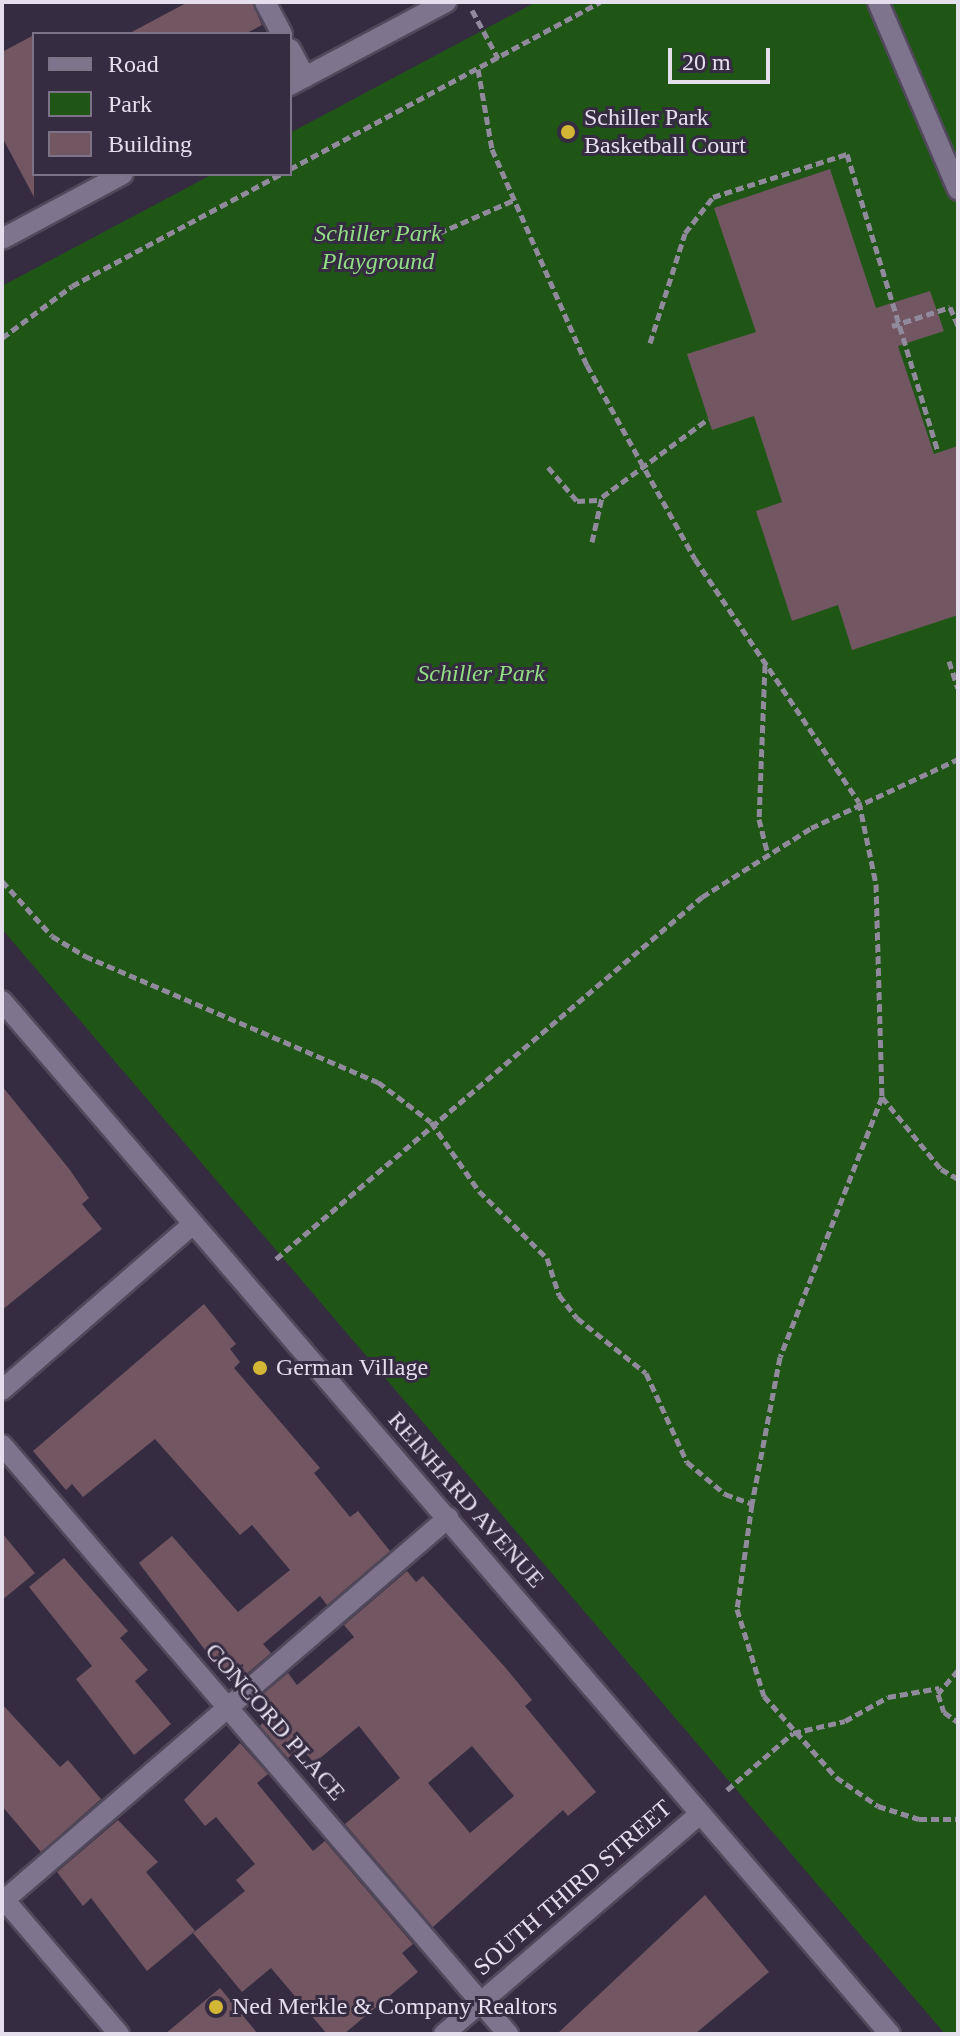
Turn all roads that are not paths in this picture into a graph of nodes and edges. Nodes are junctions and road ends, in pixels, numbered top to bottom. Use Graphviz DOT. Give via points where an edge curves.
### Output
graph roads {
  1 [pos="265,2"];
  2 [pos="878,2"];
  3 [pos="434,5"];
  4 [pos="281,32"];
  5 [pos="292,58"];
  6 [pos="297,81"];
  7 [pos="119,176"];
  8 [pos="958,190"];
  9 [pos="2,239"];
  10 [pos="2,1001"];
  11 [pos="192,1225"];
  12 [pos="2,1390"];
  13 [pos="2,1445"];
  14 [pos="448,1518"];
  15 [pos="228,1708"];
  16 [pos="700,1814"];
  17 [pos="3,1900"];
  18 [pos="481,2002"];
  19 [pos="119,2034"];
  20 [pos="444,2034"];
  21 [pos="508,2034"];
  22 [pos="890,2034"];
  1 -- 4 [label="street"];
  2 -- 8 [label="street"];
  3 -- 6 [label="street"];
  5 -- 6 [label="street"];
  7 -- 9 [label="street"];
  10 -- 11 [label="street, REINHARD AVENUE"];
  11 -- 12 [label="street"];
  11 -- 14 [label="street, REINHARD AVENUE"];
  13 -- 15 [label="street, CONCORD PLACE"];
  14 -- 15 [label="street"];
  14 -- 16 [label="street, REINHARD AVENUE"];
  15 -- 17 [label="street"];
  15 -- 18 [label="street, CONCORD PLACE"];
  16 -- 18 [label="street, SOUTH THIRD STREET"];
  16 -- 22 [label="street, REINHARD AVENUE"];
  17 -- 19 [label="street"];
  18 -- 20 [label="street, SOUTH THIRD STREET"];
  18 -- 21 [label="street, CONCORD PLACE"];
}
